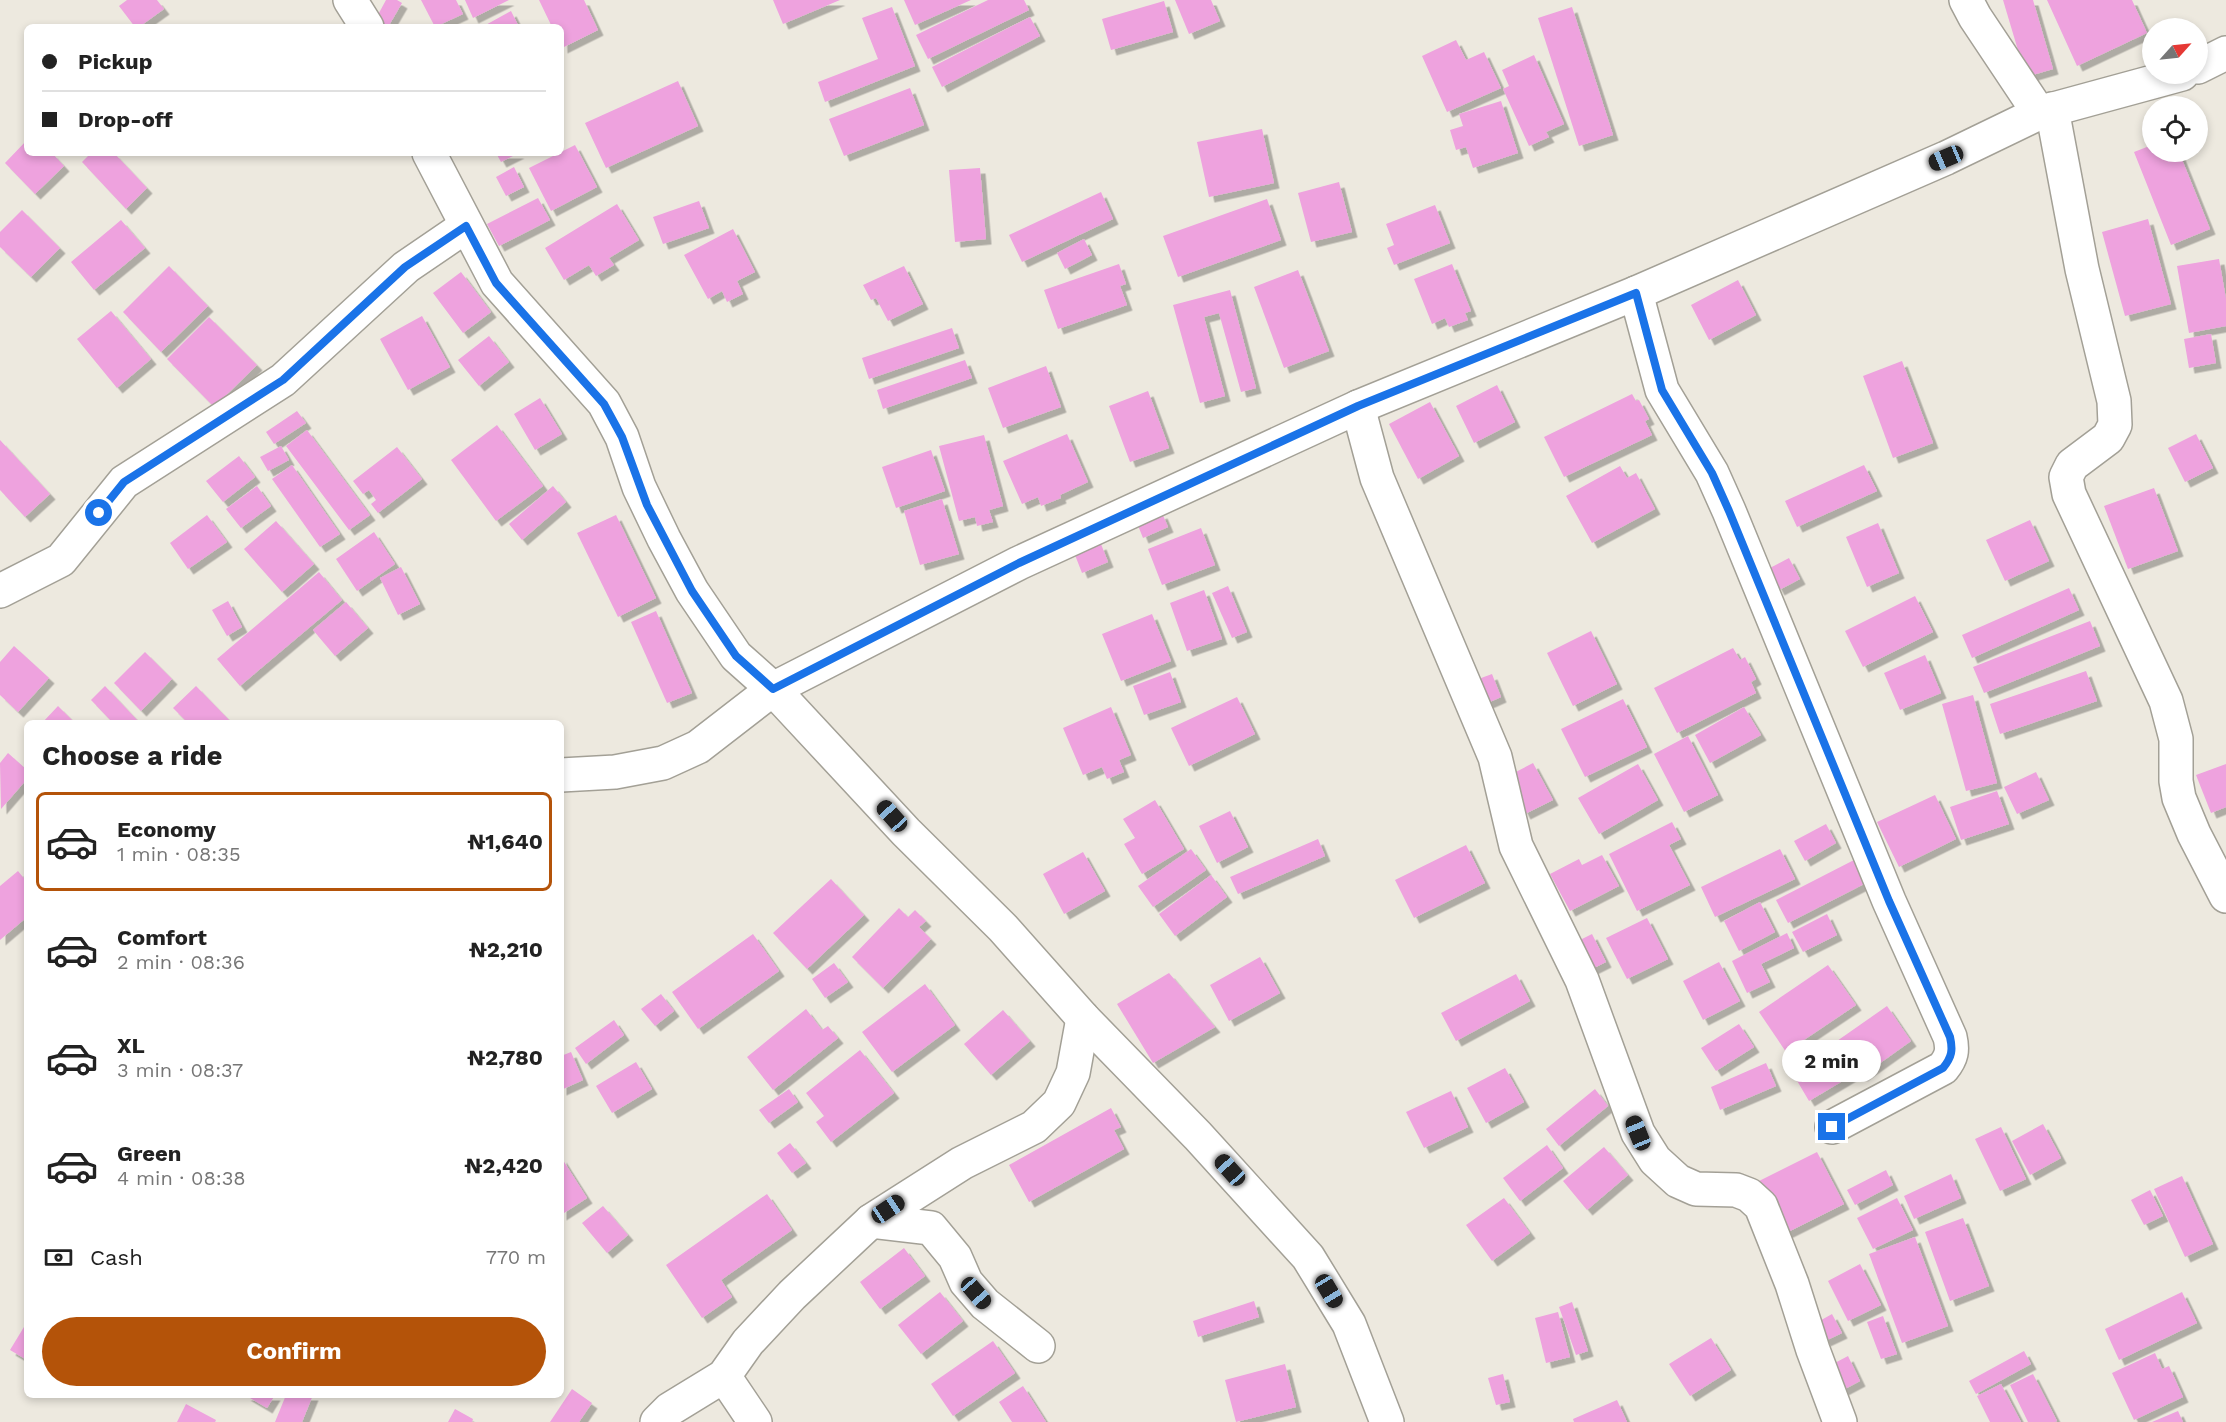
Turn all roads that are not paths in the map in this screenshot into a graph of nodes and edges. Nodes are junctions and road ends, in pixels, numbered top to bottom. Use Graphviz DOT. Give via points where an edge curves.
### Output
graph roads {
  1 [pos="350,0"];
  2 [pos="1966,0"];
  3 [pos="365,24"];
  4 [pos="2226,54"];
  5 [pos="2208,62"];
  6 [pos="2145,84"];
  7 [pos="2046,111"];
  8 [pos="431,156"];
  9 [pos="466,226"];
  10 [pos="1636,293"];
  11 [pos="1358,406"];
  12 [pos="0,591"];
  13 [pos="773,689"];
  14 [pos="564,775"];
  15 [pos="2226,896"];
  16 [pos="1083,1018"];
  17 [pos="1832,1127"];
  18 [pos="871,1221"];
  19 [pos="1038,1346"];
  20 [pos="723,1376"];
  21 [pos="657,1422"];
  22 [pos="755,1422"];
  23 [pos="1387,1422"];
  24 [pos="1840,1422"];
  1 -- 3 [label="street"];
  2 -- 7 [label="street"];
  4 -- 5 [label="street"];
  6 -- 7 [label="street"];
  7 -- 10 [label="street"];
  7 -- 15 [label="street" via="2114,401 2115,425 2108,438 2072,465 2066,477 2069,494 2166,701 2176,739 2179,798"];
  8 -- 9 [label="street"];
  9 -- 12 [label="street" via="405,267 283,380 124,482 61,560"];
  9 -- 13 [label="street" via="496,283 604,404 622,437 644,498 692,591 736,656"];
  10 -- 11 [label="street"];
  10 -- 17 [label="street" via="1662,390 1712,473 1729,511 1953,1048 1951,1059 1943,1068"];
  11 -- 13 [label="street" via="1019,563"];
  11 -- 24 [label="street" via="1377,478 1495,757 1516,846 1582,980 1638,1133 1654,1160 1678,1180 1696,1189 1736,1190 1761,1206"];
  13 -- 14 [label="street" via="698,747 663,763 615,772"];
  13 -- 16 [label="street" via="906,832 1003,928"];
  16 -- 18 [label="street" via="1074,1073 1059,1103 1034,1127 962,1163"];
  16 -- 23 [label="street" via="1308,1257 1349,1324"];
  18 -- 19 [label="street" via="931,1228 985,1304"];
  18 -- 20 [label="street" via="792,1295 748,1342"];
  20 -- 21 [label="street" via="670,1409"];
  20 -- 22 [label="street"];
}
